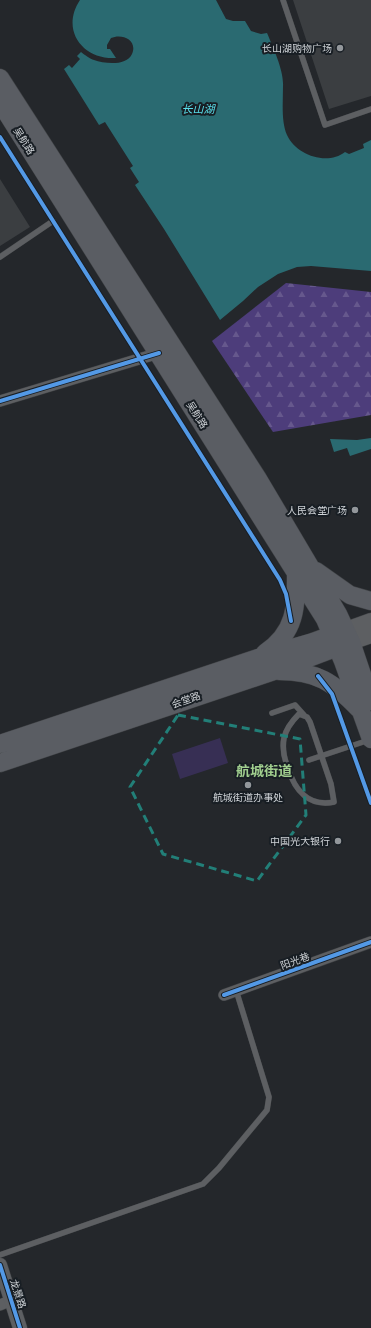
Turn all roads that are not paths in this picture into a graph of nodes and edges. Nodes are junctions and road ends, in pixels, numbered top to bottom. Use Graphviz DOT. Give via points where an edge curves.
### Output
graph roads {
  1 [pos="283,0"];
  2 [pos="0,78"];
  3 [pos="0,103"];
  4 [pos="371,109"];
  5 [pos="53,221"];
  6 [pos="0,257"];
  7 [pos="158,353"];
  8 [pos="0,401"];
  9 [pos="302,569"];
  10 [pos="371,601"];
  11 [pos="371,621"];
  12 [pos="371,635"];
  13 [pos="342,638"];
  14 [pos="258,658"];
  15 [pos="274,671"];
  16 [pos="366,706"];
  17 [pos="272,713"];
  18 [pos="306,717"];
  19 [pos="371,739"];
  20 [pos="0,744"];
  21 [pos="321,756"];
  22 [pos="309,760"];
  23 [pos="0,763"];
  24 [pos="371,942"];
  25 [pos="236,990"];
  26 [pos="224,994"];
  27 [pos="0,1255"];
  28 [pos="0,1265"];
  29 [pos="6,1303"];
  30 [pos="20,1328"];
  1 -- 4 [label="lane" via="325,125"];
  2 -- 9 [label="main road, 吴航路" via="258,479"];
  3 -- 7 [label="main road, 吴航路"];
  5 -- 6 [label="lane"];
  7 -- 8 [label="street"];
  7 -- 9 [label="main road, 吴航路"];
  9 -- 10 [label="main road" via="350,595"];
  9 -- 13 [label="main road, 吴航路"];
  9 -- 14 [label="main road" via="292,621 282,640"];
  11 -- 13 [label="main road, 会堂路"];
  12 -- 13 [label="main road, 会堂路"];
  13 -- 14 [label="main road, 会堂路" via="313,642"];
  13 -- 15 [label="main road, 会堂路"];
  13 -- 16 [label="main road, 吴航路"];
  14 -- 20 [label="main road, 会堂路"];
  15 -- 16 [label="main road" via="318,676"];
  15 -- 23 [label="main road, 会堂路"];
  16 -- 19 [label="main road, 吴航路"];
  17 -- 18 [label="lane" via="295,706"];
  18 -- 21 [label="lane"];
  18 -- 21 [label="lane" via="299,714 292,721 284,736 284,754 291,779 303,795 321,804 334,802 331,784"];
  19 -- 21 [label="lane"];
  21 -- 22 [label="lane"];
  24 -- 25 [label="street, 阳光巷"];
  25 -- 26 [label="street, 阳光巷"];
  25 -- 27 [label="lane" via="269,1097 267,1110 219,1168 203,1184"];
  28 -- 29 [label="street, 龙景路"];
  29 -- 30 [label="street, 龙景路"];
}
